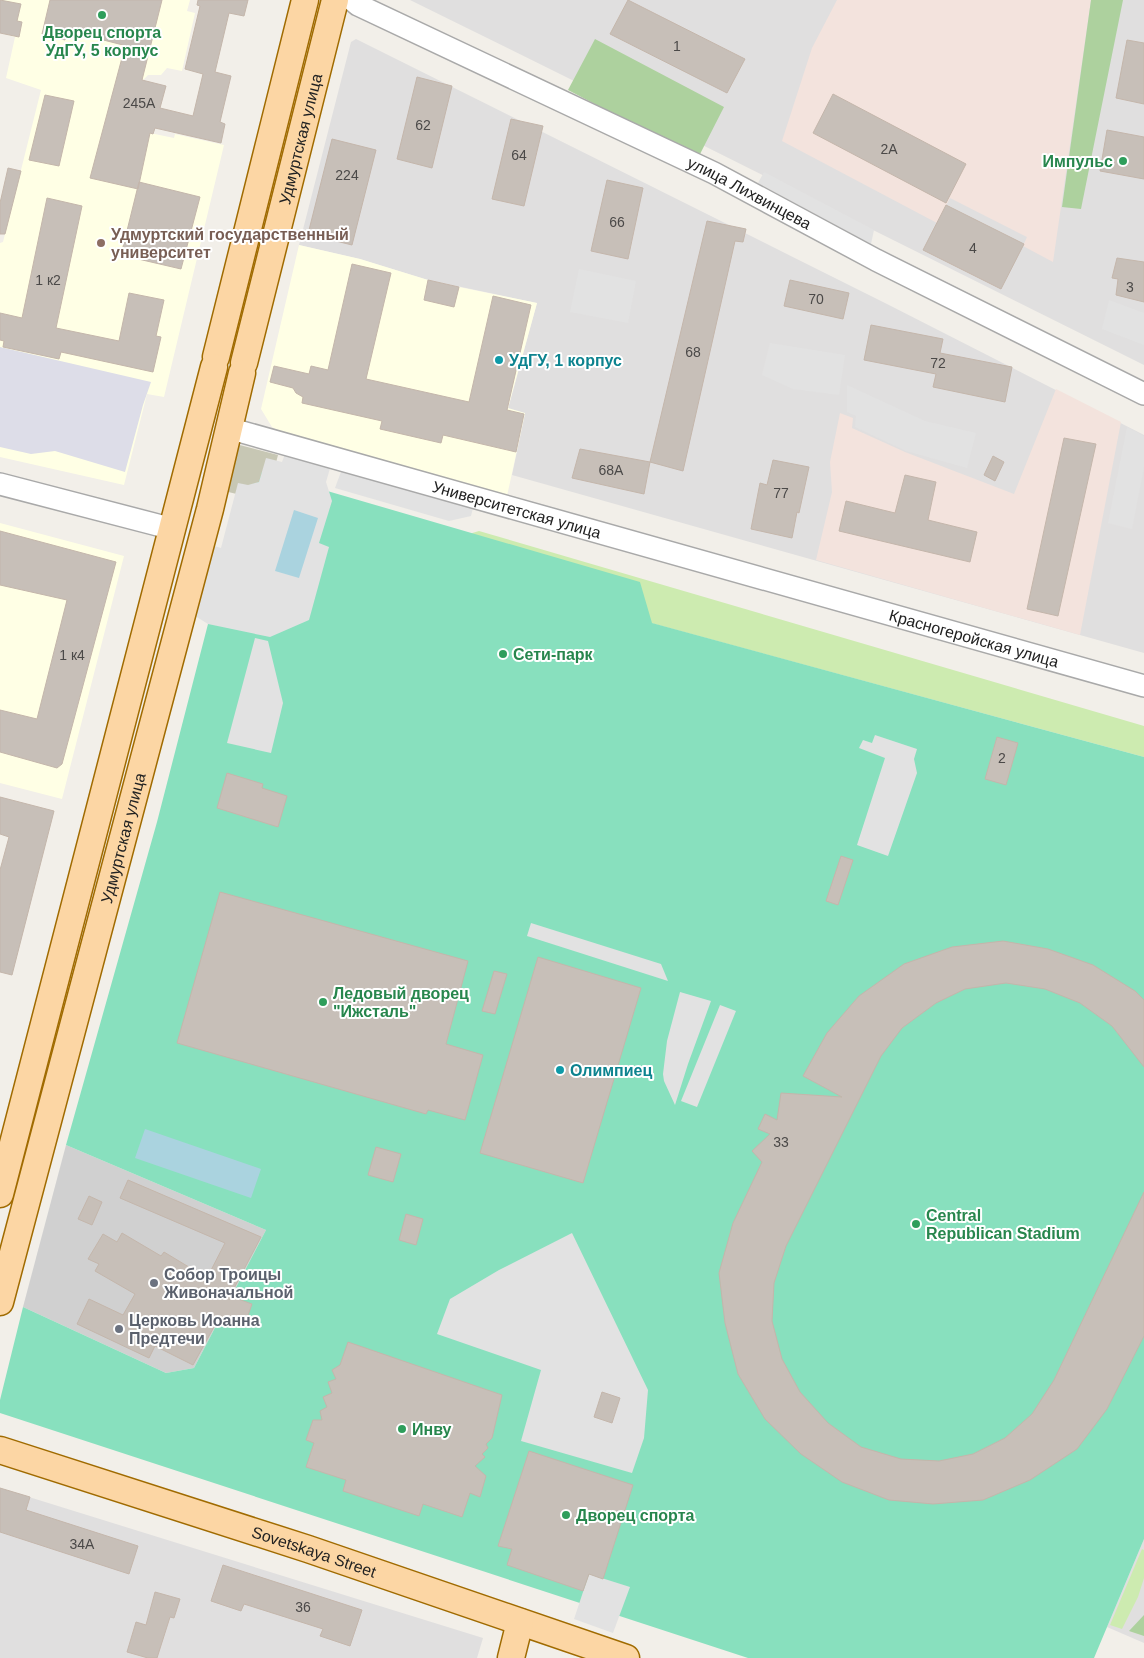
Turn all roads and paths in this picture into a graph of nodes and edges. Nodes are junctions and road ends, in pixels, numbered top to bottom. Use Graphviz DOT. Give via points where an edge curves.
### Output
graph roads {
  1 [pos="305,0"];
  2 [pos="337,2"];
  3 [pos="272,133"];
  4 [pos="300,141"];
  5 [pos="1144,394"];
  6 [pos="228,428"];
  7 [pos="0,484"];
  8 [pos="173,529"];
  9 [pos="805,590"];
  10 [pos="1144,686"];
  11 [pos="55,982"];
  12 [pos="82,988"];
  13 [pos="0,1194"];
  14 [pos="0,1302"];
  15 [pos="0,1450"];
  16 [pos="520,1622"];
  17 [pos="511,1658"];
  18 [pos="626,1658"];
  1 -- 3 [label="main road, Удмуртская улица"];
  2 -- 4 [label="main road, Удмуртская улица"];
  2 -- 5 [label="street, улица Лихвинцева" via="358,5 714,173 876,260"];
  3 -- 4 [label="main road"];
  3 -- 8 [label="main road, Удмуртская улица"];
  4 -- 6 [label="main road, Удмуртская улица"];
  6 -- 9 [label="street, Университетская улица"];
  6 -- 12 [label="main road, Удмуртская улица" via="210,509"];
  7 -- 8 [label="street"];
  8 -- 11 [label="main road, Удмуртская улица"];
  9 -- 10 [label="street, Красногеройская улица"];
  11 -- 12 [label="main road"];
  11 -- 13 [label="main road, Удмуртская улица"];
  12 -- 14 [label="main road, Удмуртская улица"];
  15 -- 16 [label="main road, Sovetskaya Street" via="308,1549"];
  16 -- 17 [label="main road"];
  16 -- 18 [label="main road, Sovetskaya Street"];
}
